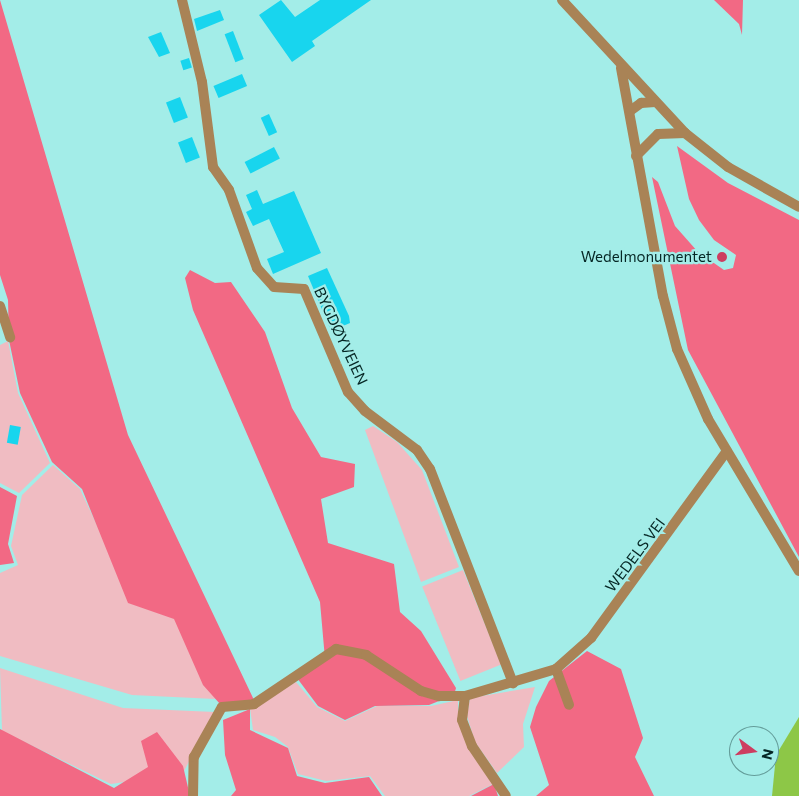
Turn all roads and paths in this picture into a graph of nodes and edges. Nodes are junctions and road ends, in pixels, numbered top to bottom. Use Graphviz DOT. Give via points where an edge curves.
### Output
graph roads {
  1 [pos="182,0"];
  2 [pos="562,0"];
  3 [pos="621,68"];
  4 [pos="655,102"];
  5 [pos="630,111"];
  6 [pos="685,132"];
  7 [pos="636,156"];
  8 [pos="799,207"];
  9 [pos="0,306"];
  10 [pos="10,337"];
  11 [pos="727,451"];
  12 [pos="799,571"];
  13 [pos="556,668"];
  14 [pos="513,683"];
  15 [pos="465,696"];
  16 [pos="569,706"];
  17 [pos="193,796"];
  18 [pos="506,796"];
  1 -- 14 [label="street, BYGDØYVEIEN" via="202,82 213,167 229,190 257,268 274,287 304,289 348,392 365,411 402,435 426,463"];
  2 -- 3 [label="street"];
  3 -- 4 [label="street"];
  3 -- 5 [label="street"];
  4 -- 5 [label="street" via="640,103"];
  4 -- 6 [label="street"];
  5 -- 7 [label="street"];
  6 -- 7 [label="street" via="658,134"];
  6 -- 8 [label="street" via="728,167"];
  7 -- 11 [label="street" via="672,332 699,402"];
  9 -- 10 [label="street"];
  11 -- 12 [label="street"];
  11 -- 13 [label="street, WEDELS VEI" via="591,638"];
  13 -- 14 [label="street, WEDELS VEI"];
  13 -- 16 [label="street"];
  14 -- 15 [label="street, WEDELS VEI"];
  15 -- 17 [label="street, WEDELS VEI" via="439,696 421,691 366,655 348,649 327,654 254,704 222,708 194,757"];
  15 -- 18 [label="street" via="462,720 472,746"];
}
